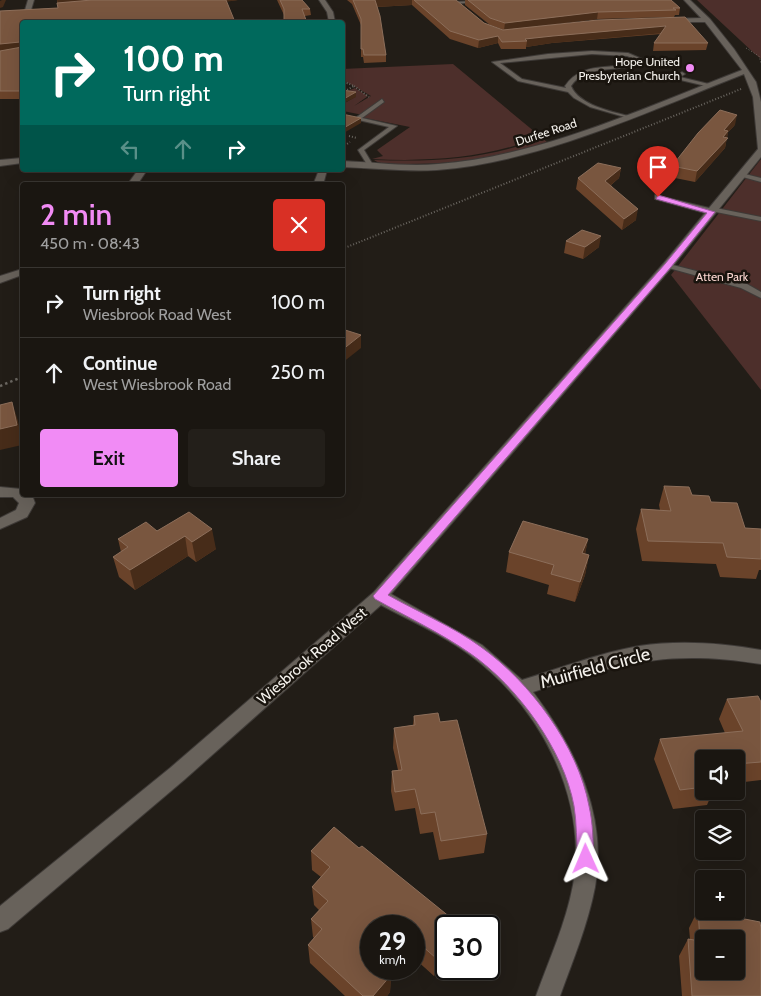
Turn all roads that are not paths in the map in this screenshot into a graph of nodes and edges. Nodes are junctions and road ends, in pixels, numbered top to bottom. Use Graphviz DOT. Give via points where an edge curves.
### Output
graph roads {
  1 [pos="30,0"];
  2 [pos="322,0"];
  3 [pos="498,0"];
  4 [pos="687,0"];
  5 [pos="452,1"];
  6 [pos="460,7"];
  7 [pos="37,9"];
  8 [pos="20,10"];
  9 [pos="28,10"];
  10 [pos="332,20"];
  11 [pos="661,20"];
  12 [pos="708,20"];
  13 [pos="746,72"];
  14 [pos="682,74"];
  15 [pos="546,78"];
  16 [pos="524,81"];
  17 [pos="710,85"];
  18 [pos="568,90"];
  19 [pos="382,101"];
  20 [pos="758,101"];
  21 [pos="626,117"];
  22 [pos="761,148"];
  23 [pos="761,152"];
  24 [pos="20,161"];
  25 [pos="0,163"];
  26 [pos="345,164"];
  27 [pos="370,165"];
  28 [pos="742,175"];
  29 [pos="761,180"];
  30 [pos="658,197"];
  31 [pos="713,210"];
  32 [pos="761,219"];
  33 [pos="668,265"];
  34 [pos="20,273"];
  35 [pos="0,280"];
  36 [pos="761,295"];
  37 [pos="0,492"];
  38 [pos="20,494"];
  39 [pos="24,497"];
  40 [pos="0,524"];
  41 [pos="380,596"];
  42 [pos="761,657"];
  43 [pos="519,689"];
  44 [pos="0,921"];
  45 [pos="548,996"];
  1 -- 9 [label="street"];
  2 -- 10 [label="street"];
  3 -- 5 [label="street"];
  4 -- 12 [label="street"];
  5 -- 6 [label="street"];
  7 -- 9 [label="street"];
  8 -- 9 [label="street"];
  11 -- 12 [label="street"];
  12 -- 13 [label="street"];
  13 -- 17 [label="street, Durfee Road"];
  13 -- 20 [label="street"];
  14 -- 17 [label="lane" via="675,78"];
  15 -- 16 [label="lane"];
  16 -- 18 [label="lane"];
  16 -- 18 [label="lane" via="495,62 612,51 633,54 639,59 637,64 581,74 569,83"];
  17 -- 21 [label="street, Durfee Road"];
  18 -- 21 [label="lane" via="581,100"];
  19 -- 27 [label="lane" via="357,119 394,126 362,150"];
  20 -- 22 [label="street"];
  21 -- 27 [label="street, Durfee Road" via="540,148 498,159 437,166"];
  23 -- 28 [label="street, Wiesbrook Road West"];
  24 -- 25 [label="street"];
  26 -- 27 [label="street, Durfee Road"];
  28 -- 29 [label="lane"];
  28 -- 31 [label="street, Wiesbrook Road West"];
  30 -- 31 [label="street"];
  31 -- 32 [label="lane"];
  31 -- 33 [label="street, Wiesbrook Road West"];
  33 -- 36 [label="lane" via="744,286"];
  33 -- 41 [label="street, Wiesbrook Road West"];
  34 -- 35 [label="street"];
  37 -- 38 [label="street"];
  39 -- 40 [label="street" via="27,503 22,513"];
  41 -- 43 [label="street, Muirfield Circle" via="476,651"];
  41 -- 44 [label="street, Wiesbrook Road West" via="177,774"];
  42 -- 43 [label="street, Muirfield Circle" via="716,650 657,651 617,658"];
  43 -- 45 [label="street, Muirfield Circle" via="563,754 579,797 586,833 584,883 577,914"];
}
